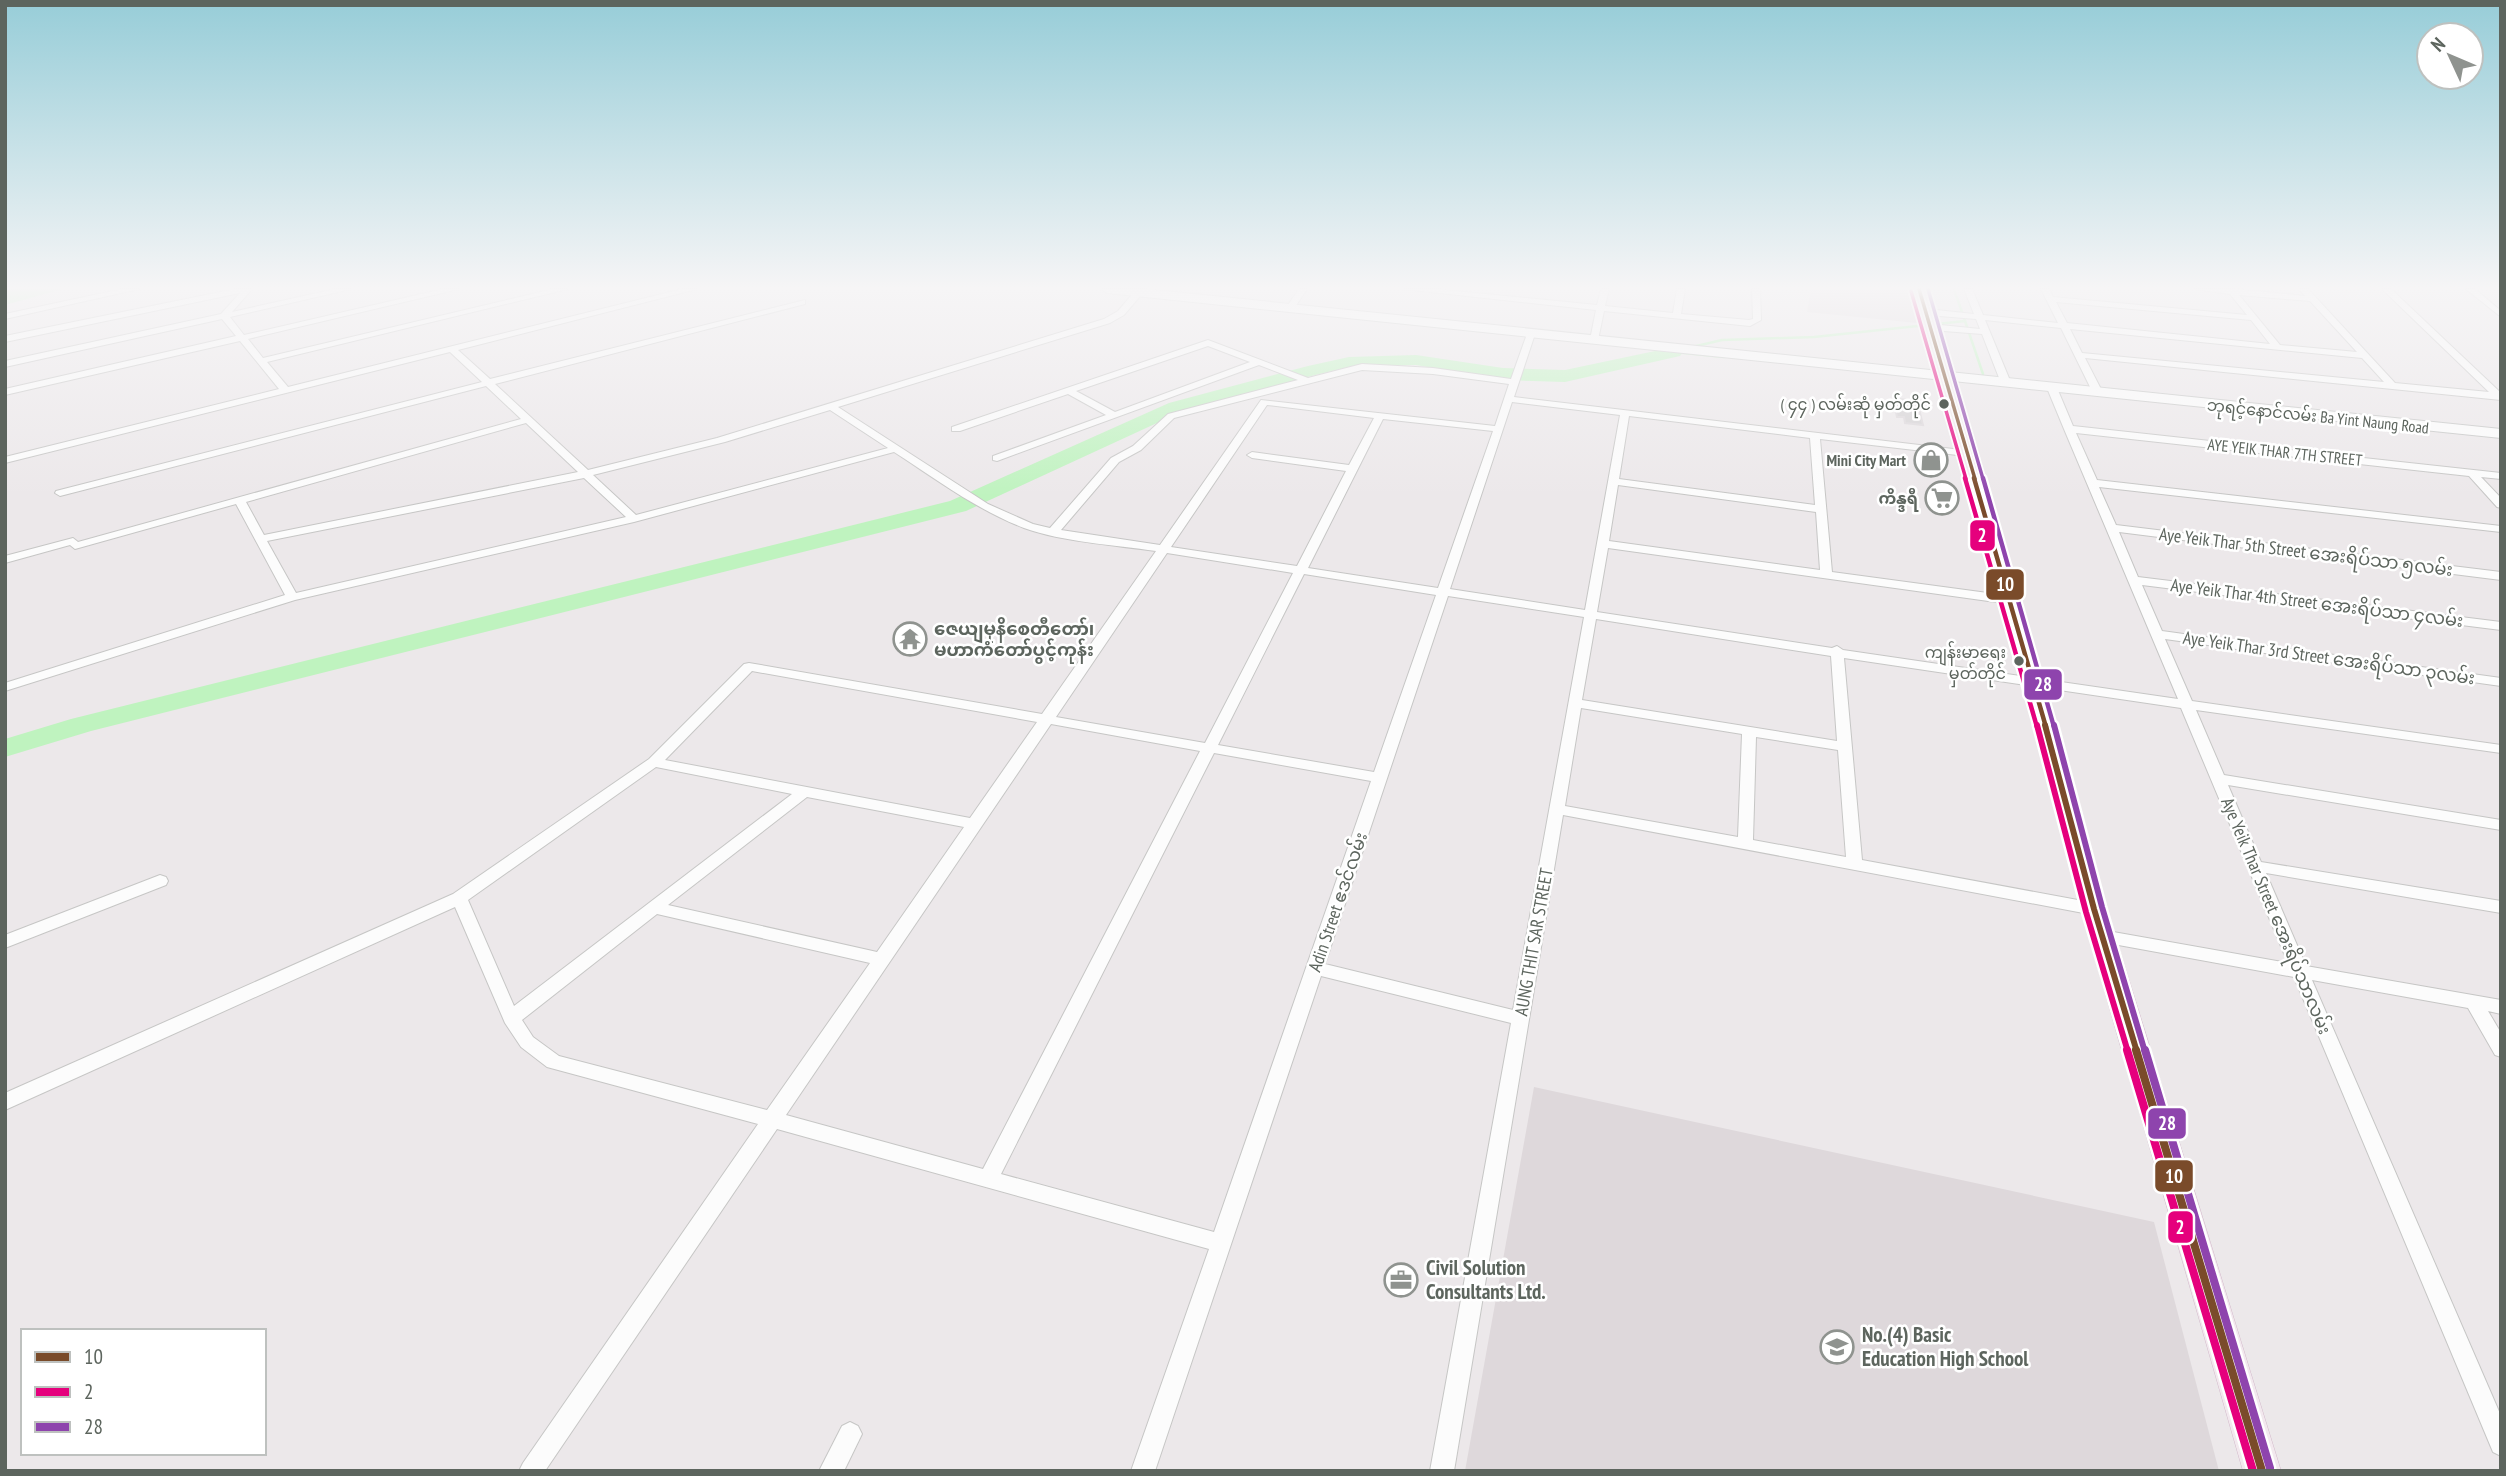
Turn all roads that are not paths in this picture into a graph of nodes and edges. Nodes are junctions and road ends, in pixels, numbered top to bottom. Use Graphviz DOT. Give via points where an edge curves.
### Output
graph roads {
  1 [pos="33,358"];
  2 [pos="154,358"];
  3 [pos="258,358"];
  4 [pos="274,358"];
  5 [pos="417,358"];
  6 [pos="461,358"];
  7 [pos="589,358"];
  8 [pos="989,358"];
  9 [pos="1163,358"];
  10 [pos="1249,358"];
  11 [pos="1521,358"];
  12 [pos="1759,358"];
  13 [pos="1941,358"];
  14 [pos="1994,358"];
  15 [pos="2080,358"];
  16 [pos="2107,358"];
  17 [pos="2367,358"];
  18 [pos="2459,358"];
  19 [pos="261,361"];
  20 [pos="1259,362"];
  21 [pos="5,364"];
  22 [pos="1514,376"];
  23 [pos="1944,377"];
  24 [pos="1299,378"];
  25 [pos="2006,383"];
  26 [pos="489,384"];
  27 [pos="2393,386"];
  28 [pos="2052,388"];
  29 [pos="1067,390"];
  30 [pos="286,391"];
  31 [pos="5,392"];
  32 [pos="2098,393"];
  33 [pos="2500,397"];
  34 [pos="1508,399"];
  35 [pos="832,407"];
  36 [pos="1625,414"];
  37 [pos="1114,415"];
  38 [pos="1380,415"];
  39 [pos="527,420"];
  40 [pos="956,429"];
  41 [pos="1498,429"];
  42 [pos="2069,429"];
  43 [pos="2501,434"];
  44 [pos="1815,435"];
  45 [pos="898,448"];
  46 [pos="1966,453"];
  47 [pos="1252,455"];
  48 [pos="997,457"];
  49 [pos="5,460"];
  50 [pos="1352,469"];
  51 [pos="2471,472"];
  52 [pos="586,474"];
  53 [pos="2501,476"];
  54 [pos="1614,481"];
  55 [pos="2092,483"];
  56 [pos="60,493"];
  57 [pos="240,501"];
  58 [pos="2501,505"];
  59 [pos="1821,509"];
  60 [pos="634,519"];
  61 [pos="2111,528"];
  62 [pos="2501,529"];
  63 [pos="1053,532"];
  64 [pos="261,539"];
  65 [pos="1603,544"];
  66 [pos="1164,550"];
  67 [pos="5,561"];
  68 [pos="1300,570"];
  69 [pos="1826,575"];
  70 [pos="2501,576"];
  71 [pos="2133,580"];
  72 [pos="1442,594"];
  73 [pos="292,597"];
  74 [pos="2010,600"];
  75 [pos="1590,616"];
  76 [pos="2501,626"];
  77 [pos="2156,634"];
  78 [pos="1837,650"];
  79 [pos="2501,681"];
  80 [pos="2034,683"];
  81 [pos="5,687"];
  82 [pos="1576,703"];
  83 [pos="2186,703"];
  84 [pos="1048,718"];
  85 [pos="1749,731"];
  86 [pos="1844,747"];
  87 [pos="1209,748"];
  88 [pos="2501,749"];
  89 [pos="654,762"];
  90 [pos="1380,778"];
  91 [pos="2218,779"];
  92 [pos="805,791"];
  93 [pos="1557,809"];
  94 [pos="973,824"];
  95 [pos="2501,825"];
  96 [pos="1745,844"];
  97 [pos="1854,864"];
  98 [pos="2255,866"];
  99 [pos="160,881"];
  100 [pos="459,898"];
  101 [pos="2501,907"];
  102 [pos="655,908"];
  103 [pos="2094,909"];
  104 [pos="2102,936"];
  105 [pos="5,942"];
  106 [pos="880,959"];
  107 [pos="1315,968"];
  108 [pos="2300,971"];
  109 [pos="2474,1002"];
  110 [pos="2501,1007"];
  111 [pos="511,1018"];
  112 [pos="1521,1019"];
  113 [pos="2501,1050"];
  114 [pos="5,1102"];
  115 [pos="771,1119"];
  116 [pos="988,1178"];
  117 [pos="1222,1243"];
  118 [pos="850,1434"];
  119 [pos="2501,1444"];
  120 [pos="531,1471"];
  121 [pos="831,1471"];
  122 [pos="1143,1471"];
  123 [pos="1442,1471"];
  124 [pos="2262,1471"];
  1 -- 21 [label="street"];
  2 -- 31 [label="street"];
  3 -- 19 [label="street"];
  4 -- 19 [label="street"];
  5 -- 30 [label="street"];
  6 -- 26 [label="street"];
  7 -- 26 [label="street"];
  8 -- 35 [label="street"];
  9 -- 29 [label="street"];
  10 -- 20 [label="street"];
  11 -- 22 [label="street, Adin Street ဧဒင်လမ်း"];
  12 -- 23 [label="main road, ဘုရင့်နောင်လမ်း Ba Yint Naung Road"];
  13 -- 23 [label="main road"];
  14 -- 25 [label="street"];
  15 -- 32 [label="street"];
  16 -- 27 [label="street"];
  17 -- 27 [label="street"];
  18 -- 33 [label="street"];
  19 -- 30 [label="street"];
  20 -- 24 [label="street"];
  20 -- 37 [label="street"];
  22 -- 24 [label="street" via="1372,367"];
  22 -- 34 [label="street, Adin Street ဧဒင်လမ်း"];
  23 -- 25 [label="main road, ဘုရင့်နောင်လမ်း Ba Yint Naung Road"];
  23 -- 46 [label="main road"];
  24 -- 63 [label="street" via="1171,416 1136,448 1115,460"];
  25 -- 28 [label="main road, ဘုရင့်နောင်လမ်း Ba Yint Naung Road"];
  26 -- 39 [label="street"];
  26 -- 56 [label="street"];
  27 -- 33 [label="street"];
  28 -- 32 [label="main road, ဘုရင့်နောင်လမ်း Ba Yint Naung Road"];
  28 -- 42 [label="street, Aye Yeik Thar Street အေးရိပ်သာလမ်း"];
  29 -- 37 [label="street"];
  29 -- 40 [label="street"];
  30 -- 49 [label="street"];
  32 -- 43 [label="main road, ဘုရင့်နောင်လမ်း Ba Yint Naung Road"];
  34 -- 36 [label="street"];
  34 -- 41 [label="street, Adin Street ဧဒင်လမ်း"];
  35 -- 45 [label="street"];
  35 -- 52 [label="street"];
  36 -- 44 [label="street"];
  36 -- 54 [label="street, AUNG THIT SAR STREET"];
  37 -- 48 [label="street"];
  38 -- 41 [label="street"];
  38 -- 50 [label="street"];
  38 -- 66 [label="street" via="1264,402"];
  39 -- 52 [label="street"];
  39 -- 57 [label="street"];
  41 -- 72 [label="street, Adin Street ဧဒင်လမ်း"];
  42 -- 51 [label="street, AYE YEIK THAR 7TH STREET"];
  42 -- 55 [label="street, Aye Yeik Thar Street အေးရိပ်သာလမ်း"];
  44 -- 46 [label="street"];
  44 -- 59 [label="street"];
  45 -- 60 [label="street"];
  45 -- 63 [label="street" via="984,506"];
  46 -- 74 [label="main road"];
  47 -- 50 [label="street"];
  50 -- 68 [label="street"];
  51 -- 53 [label="street, AYE YEIK THAR 7TH STREET"];
  51 -- 58 [label="street"];
  52 -- 60 [label="street"];
  52 -- 64 [label="street"];
  54 -- 59 [label="street"];
  54 -- 65 [label="street, AUNG THIT SAR STREET"];
  55 -- 61 [label="street, Aye Yeik Thar Street အေးရိပ်သာလမ်း"];
  55 -- 62 [label="street"];
  57 -- 64 [label="street"];
  57 -- 67 [label="street"];
  59 -- 69 [label="street"];
  60 -- 73 [label="street"];
  61 -- 70 [label="street, Aye Yeik Thar 5th Street အေးရိပ်သာ ၅လမ်း"];
  61 -- 71 [label="street, Aye Yeik Thar Street အေးရိပ်သာလမ်း"];
  63 -- 66 [label="street"];
  64 -- 73 [label="street"];
  65 -- 69 [label="street"];
  65 -- 75 [label="street, AUNG THIT SAR STREET"];
  66 -- 68 [label="street"];
  66 -- 84 [label="street"];
  68 -- 72 [label="street"];
  68 -- 87 [label="street"];
  69 -- 74 [label="street"];
  71 -- 76 [label="street, Aye Yeik Thar 4th Street အေးရိပ်သာ ၄လမ်း"];
  71 -- 77 [label="street, Aye Yeik Thar Street အေးရိပ်သာလမ်း"];
  72 -- 75 [label="street"];
  72 -- 90 [label="street, Adin Street ဧဒင်လမ်း"];
  73 -- 81 [label="street"];
  74 -- 80 [label="main road"];
  75 -- 78 [label="street"];
  75 -- 82 [label="street, AUNG THIT SAR STREET"];
  77 -- 79 [label="street, Aye Yeik Thar 3rd Street အေးရိပ်သာ ၃လမ်း"];
  77 -- 83 [label="street, Aye Yeik Thar Street အေးရိပ်သာလမ်း"];
  78 -- 80 [label="street"];
  78 -- 86 [label="street"];
  80 -- 83 [label="street"];
  80 -- 103 [label="main road"];
  82 -- 85 [label="street"];
  82 -- 93 [label="street, AUNG THIT SAR STREET"];
  83 -- 88 [label="street"];
  83 -- 91 [label="street, Aye Yeik Thar Street အေးရိပ်သာလမ်း"];
  84 -- 87 [label="street"];
  84 -- 89 [label="street" via="749,667"];
  84 -- 94 [label="street"];
  85 -- 86 [label="street"];
  85 -- 96 [label="street"];
  86 -- 97 [label="street"];
  87 -- 90 [label="street"];
  87 -- 116 [label="street"];
  89 -- 92 [label="street"];
  89 -- 100 [label="street"];
  90 -- 107 [label="street, Adin Street ဧဒင်လမ်း"];
  91 -- 95 [label="street"];
  91 -- 98 [label="street, Aye Yeik Thar Street အေးရိပ်သာလမ်း"];
  92 -- 94 [label="street"];
  92 -- 102 [label="street"];
  93 -- 96 [label="street"];
  93 -- 112 [label="street, AUNG THIT SAR STREET"];
  94 -- 106 [label="street"];
  96 -- 97 [label="street"];
  97 -- 103 [label="street"];
  98 -- 101 [label="street"];
  98 -- 108 [label="street, Aye Yeik Thar Street အေးရိပ်သာလမ်း"];
  99 -- 105 [label="street"];
  100 -- 111 [label="street"];
  100 -- 114 [label="street"];
  102 -- 106 [label="street"];
  102 -- 111 [label="street"];
  103 -- 104 [label="main road"];
  104 -- 108 [label="street"];
  104 -- 124 [label="main road"];
  106 -- 115 [label="street"];
  107 -- 112 [label="street"];
  107 -- 117 [label="street, Adin Street ဧဒင်လမ်း"];
  108 -- 109 [label="street"];
  108 -- 119 [label="street, Aye Yeik Thar Street အေးရိပ်သာလမ်း"];
  109 -- 110 [label="street"];
  109 -- 113 [label="street"];
  111 -- 115 [label="street" via="527,1042 553,1062"];
  112 -- 123 [label="street, AUNG THIT SAR STREET"];
  115 -- 116 [label="street"];
  115 -- 120 [label="street"];
  116 -- 117 [label="street"];
  117 -- 122 [label="street, Adin Street ဧဒင်လမ်း"];
  118 -- 121 [label="street"];
}
